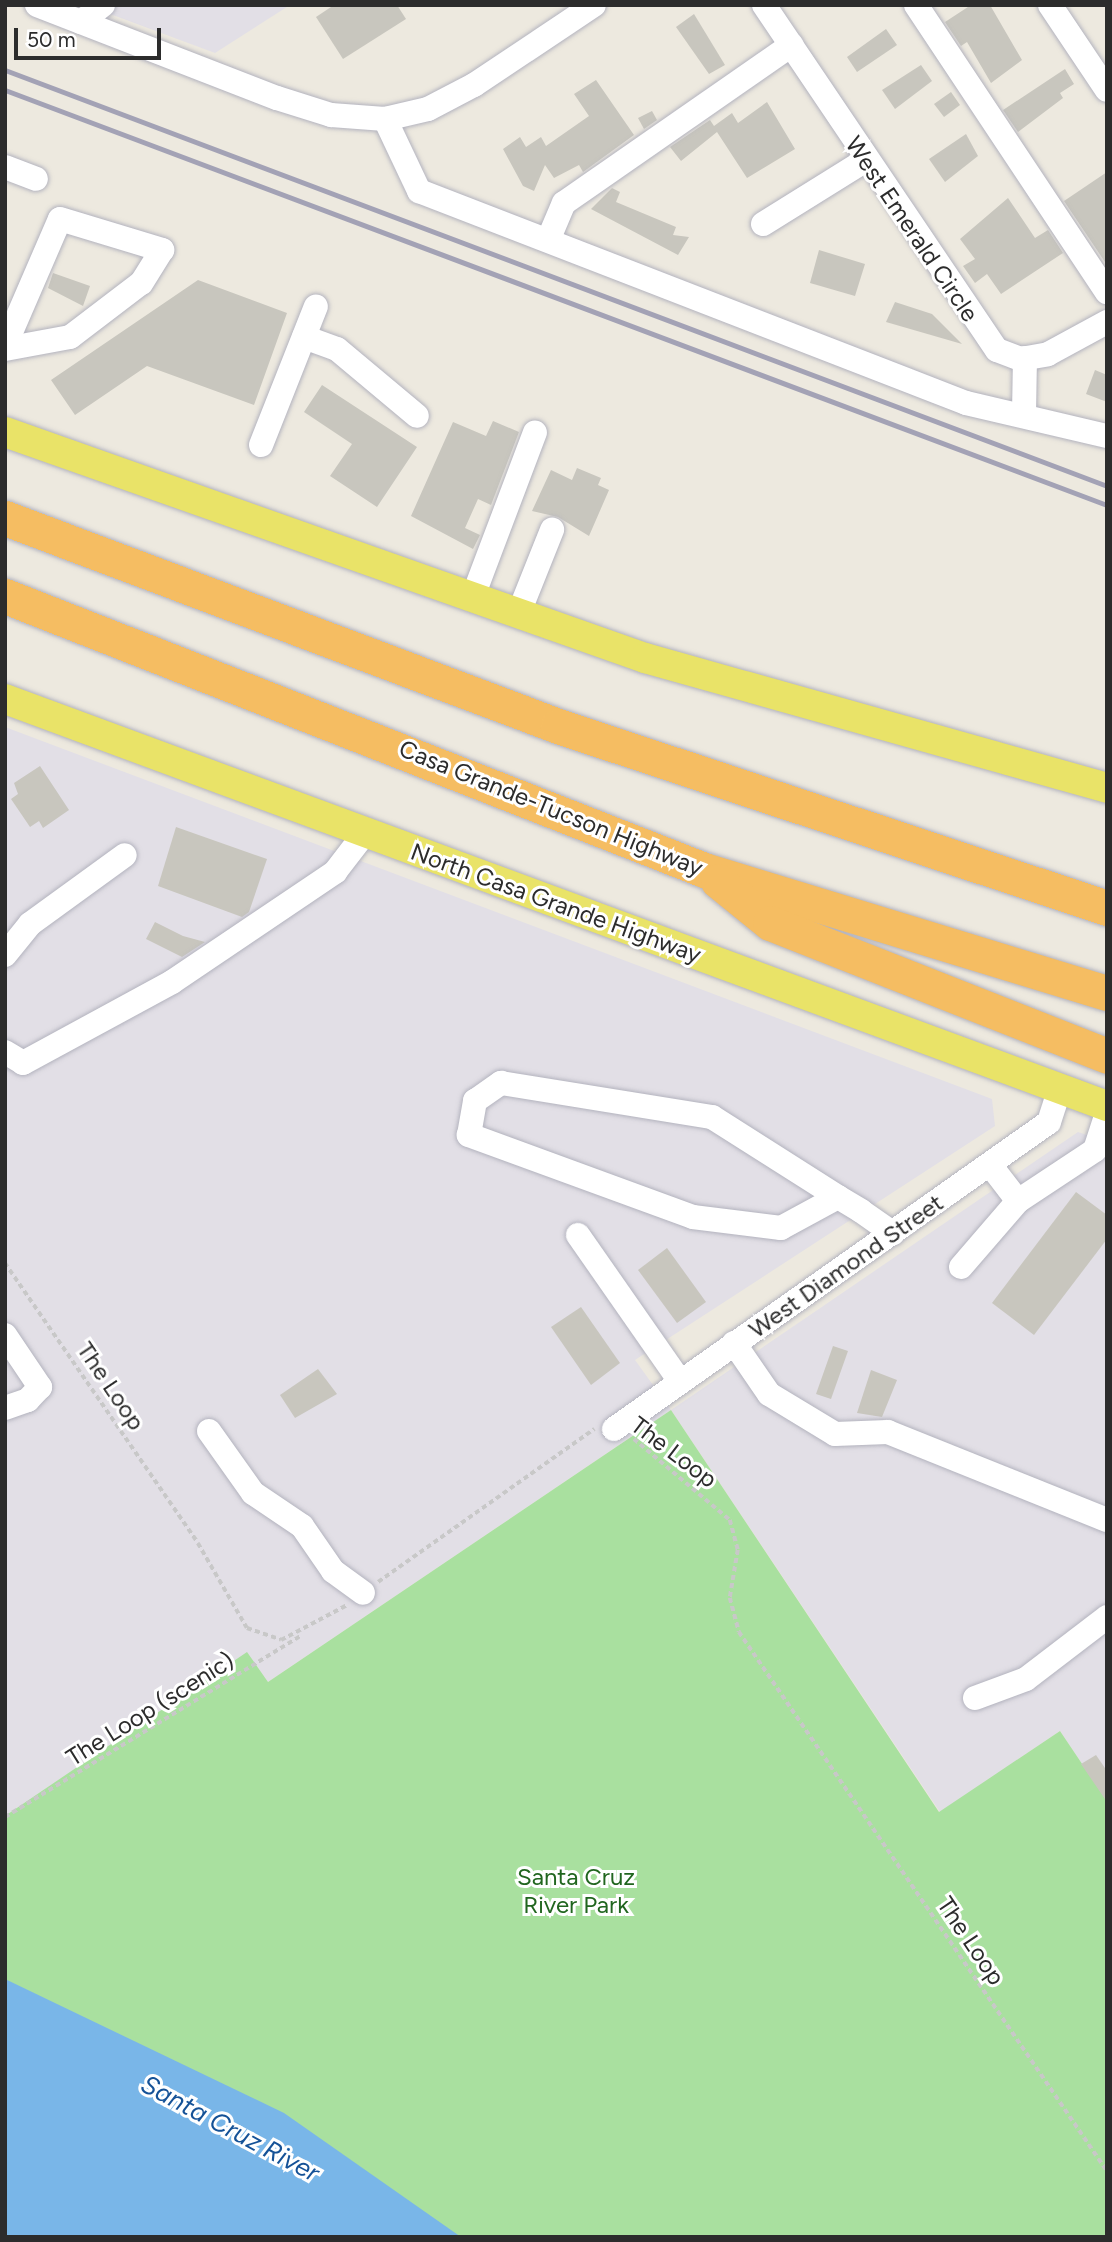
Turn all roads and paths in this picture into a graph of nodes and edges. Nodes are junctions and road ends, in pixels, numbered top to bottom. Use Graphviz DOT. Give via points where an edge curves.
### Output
graph roads {
  1 [pos="37,5"];
  2 [pos="103,5"];
  3 [pos="764,5"];
  4 [pos="916,5"];
  5 [pos="1050,5"];
  6 [pos="582,9"];
  7 [pos="81,22"];
  8 [pos="791,45"];
  9 [pos="1107,90"];
  10 [pos="385,119"];
  11 [pos="866,160"];
  12 [pos="5,167"];
  13 [pos="36,178"];
  14 [pos="763,225"];
  15 [pos="550,238"];
  16 [pos="1107,292"];
  17 [pos="316,306"];
  18 [pos="1107,322"];
  19 [pos="304,337"];
  20 [pos="5,348"];
  21 [pos="1025,358"];
  22 [pos="1024,414"];
  23 [pos="418,416"];
  24 [pos="5,432"];
  25 [pos="535,432"];
  26 [pos="1107,436"];
  27 [pos="261,445"];
  28 [pos="5,518"];
  29 [pos="552,530"];
  30 [pos="5,596"];
  31 [pos="471,599"];
  32 [pos="518,615"];
  33 [pos="5,699"];
  34 [pos="1107,788"];
  35 [pos="365,833"];
  36 [pos="937,852"];
  37 [pos="125,855"];
  38 [pos="704,870"];
  39 [pos="1107,884"];
  40 [pos="1107,908"];
  41 [pos="5,955"];
  42 [pos="1107,993"];
  43 [pos="5,1052"];
  44 [pos="1107,1056"];
  45 [pos="1060,1089"];
  46 [pos="1107,1106"];
  47 [pos="1107,1113"];
  48 [pos="991,1166"];
  49 [pos="838,1197"];
  50 [pos="1018,1201"];
  51 [pos="893,1233"];
  52 [pos="578,1235"];
  53 [pos="5,1263"];
  54 [pos="961,1267"];
  55 [pos="5,1335"];
  56 [pos="734,1343"];
  57 [pos="680,1381"];
  58 [pos="5,1408"];
  59 [pos="614,1429"];
  60 [pos="209,1431"];
  61 [pos="1107,1520"];
  62 [pos="363,1593"];
  63 [pos="1107,1617"];
  64 [pos="313,1629"];
  65 [pos="975,1698"];
  66 [pos="5,1817"];
  67 [pos="1107,2171"];
  1 -- 7 [label="street"];
  2 -- 7 [label="street"];
  3 -- 8 [label="street, West Emerald Circle"];
  4 -- 16 [label="street"];
  5 -- 9 [label="street"];
  6 -- 10 [label="street" via="474,85 428,109"];
  7 -- 10 [label="street" via="277,98 331,115"];
  8 -- 11 [label="street, West Emerald Circle"];
  8 -- 15 [label="street" via="564,203"];
  10 -- 15 [label="street" via="419,191"];
  11 -- 14 [label="street"];
  11 -- 21 [label="street, West Emerald Circle" via="986,340"];
  12 -- 13 [label="street"];
  15 -- 22 [label="street" via="966,402"];
  17 -- 19 [label="street"];
  18 -- 21 [label="street" via="1072,344"];
  19 -- 23 [label="street" via="337,349"];
  19 -- 27 [label="street"];
  20 -- 20 [label="street" via="69,337 141,283 162,250 60,219"];
  21 -- 22 [label="street"];
  22 -- 26 [label="street"];
  24 -- 31 [label="main road"];
  25 -- 31 [label="street"];
  28 -- 36 [label="highway" via="558,726"];
  29 -- 32 [label="street"];
  30 -- 38 [label="highway, Casa Grande-Tucson Highway"];
  31 -- 32 [label="main road"];
  32 -- 34 [label="main road" via="645,659"];
  33 -- 35 [label="main road, North Casa Grande Highway"];
  35 -- 43 [label="street" via="335,872 172,982 23,1063"];
  35 -- 45 [label="main road, North Casa Grande Highway"];
  36 -- 39 [label="highway"];
  36 -- 40 [label="highway"];
  37 -- 41 [label="street" via="30,924"];
  38 -- 42 [label="highway, Casa Grande-Tucson Highway"];
  38 -- 44 [label="highway" via="769,922"];
  45 -- 46 [label="main road, North Casa Grande Highway"];
  45 -- 48 [label="street, West Diamond Street" via="1049,1122"];
  47 -- 50 [label="street" via="1095,1150"];
  48 -- 50 [label="street"];
  48 -- 51 [label="street, West Diamond Street"];
  49 -- 49 [label="street" via="712,1117 501,1083 475,1101 469,1135 694,1217 781,1228"];
  49 -- 51 [label="street"];
  50 -- 54 [label="street"];
  51 -- 56 [label="street, West Diamond Street"];
  52 -- 57 [label="street"];
  53 -- 64 [label="path, The Loop" via="198,1543 247,1628 281,1640"];
  55 -- 58 [label="street" via="40,1387 28,1400"];
  56 -- 57 [label="street, West Diamond Street"];
  56 -- 61 [label="street" via="769,1394 835,1434 888,1432"];
  57 -- 59 [label="street, West Diamond Street"];
  59 -- 62 [label="path, The Loop" via="575,1438"];
  59 -- 67 [label="path, The Loop" via="632,1436 730,1520 738,1549 730,1598 739,1632"];
  60 -- 62 [label="street" via="253,1493 302,1526 333,1571"];
  62 -- 64 [label="path, The Loop"];
  63 -- 65 [label="street" via="1026,1679"];
  64 -- 66 [label="path, The Loop (scenic)"];
}
